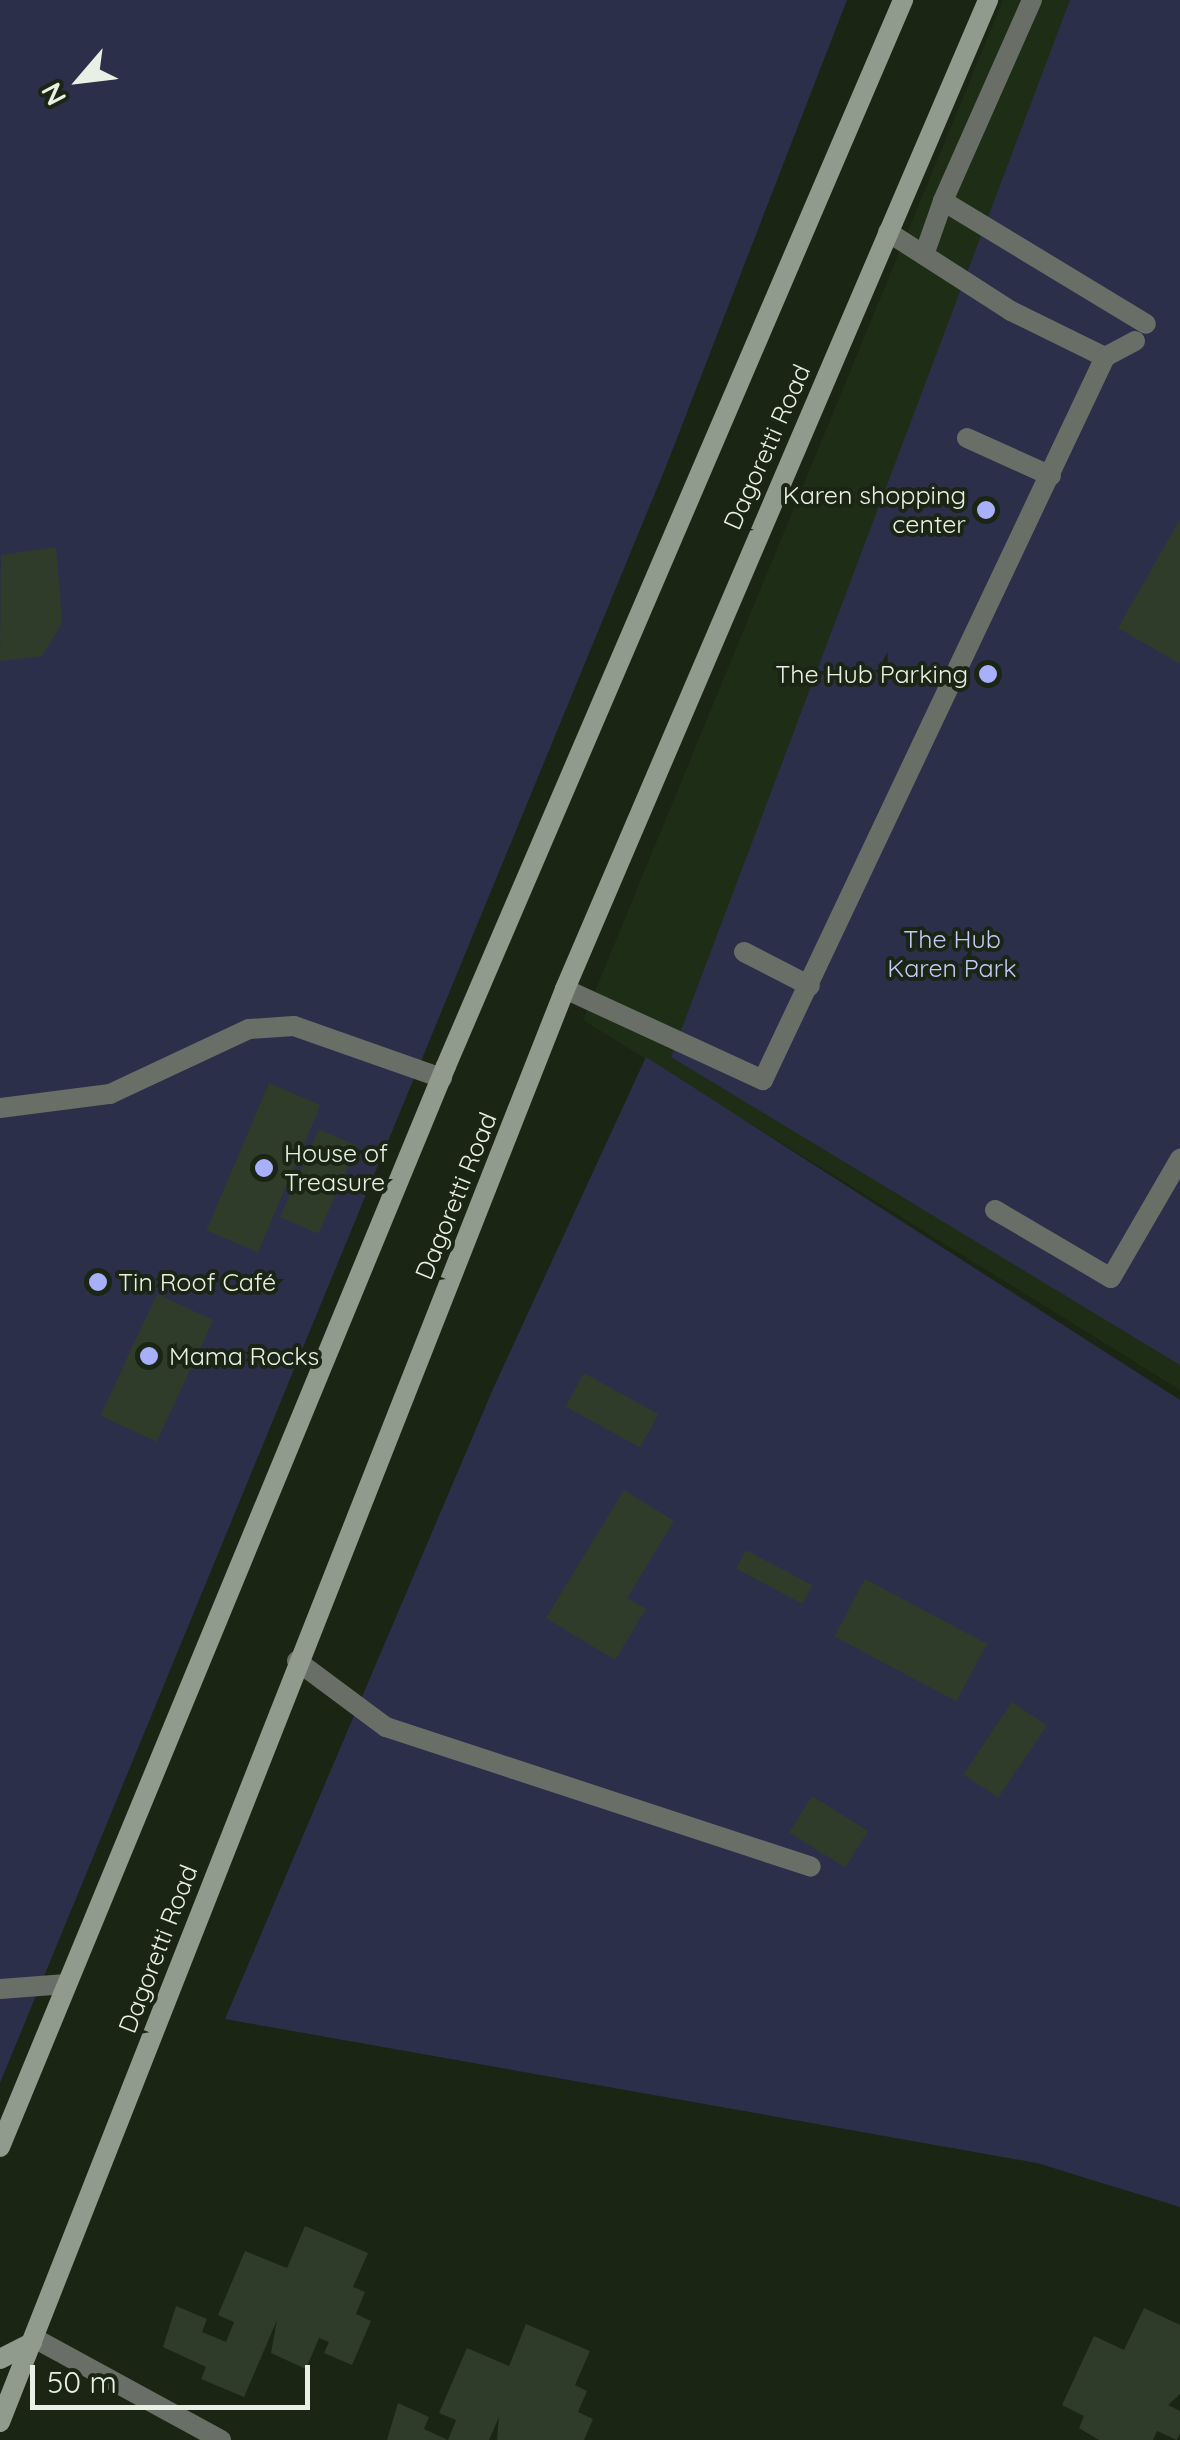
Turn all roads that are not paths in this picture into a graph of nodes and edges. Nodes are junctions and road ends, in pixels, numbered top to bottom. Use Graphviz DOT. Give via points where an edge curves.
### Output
graph roads {
  1 [pos="903,0"];
  2 [pos="988,0"];
  3 [pos="1032,0"];
  4 [pos="943,200"];
  5 [pos="888,232"];
  6 [pos="924,255"];
  7 [pos="1104,357"];
  8 [pos="967,438"];
  9 [pos="1051,476"];
  10 [pos="744,952"];
  11 [pos="810,986"];
  12 [pos="565,989"];
  13 [pos="442,1078"];
  14 [pos="0,1108"];
  15 [pos="1180,1159"];
  16 [pos="994,1210"];
  17 [pos="297,1661"];
  18 [pos="811,1867"];
  19 [pos="66,1984"];
  20 [pos="0,1989"];
  21 [pos="0,2148"];
  22 [pos="33,2341"];
  23 [pos="0,2359"];
  24 [pos="0,2422"];
  25 [pos="221,2440"];
  1 -- 13 [label="main road, Dagoretti Road"];
  2 -- 5 [label="main road, Dagoretti Road"];
  3 -- 4 [label="street"];
  4 -- 6 [label="street"];
  4 -- 7 [label="street" via="1140,332"];
  5 -- 6 [label="street"];
  5 -- 12 [label="main road, Dagoretti Road"];
  6 -- 7 [label="street"];
  7 -- 9 [label="street"];
  8 -- 9 [label="street"];
  9 -- 11 [label="street"];
  10 -- 11 [label="street"];
  11 -- 12 [label="street" via="763,1080"];
  12 -- 17 [label="main road, Dagoretti Road"];
  13 -- 14 [label="street" via="294,1026 249,1029 110,1094"];
  13 -- 19 [label="main road, Dagoretti Road"];
  15 -- 16 [label="street" via="1111,1278"];
  17 -- 18 [label="street" via="386,1728"];
  17 -- 22 [label="main road, Dagoretti Road"];
  19 -- 20 [label="street"];
  19 -- 21 [label="main road, Dagoretti Road"];
  22 -- 23 [label="main road"];
  22 -- 24 [label="main road, Dagoretti Road"];
  22 -- 25 [label="street"];
}
